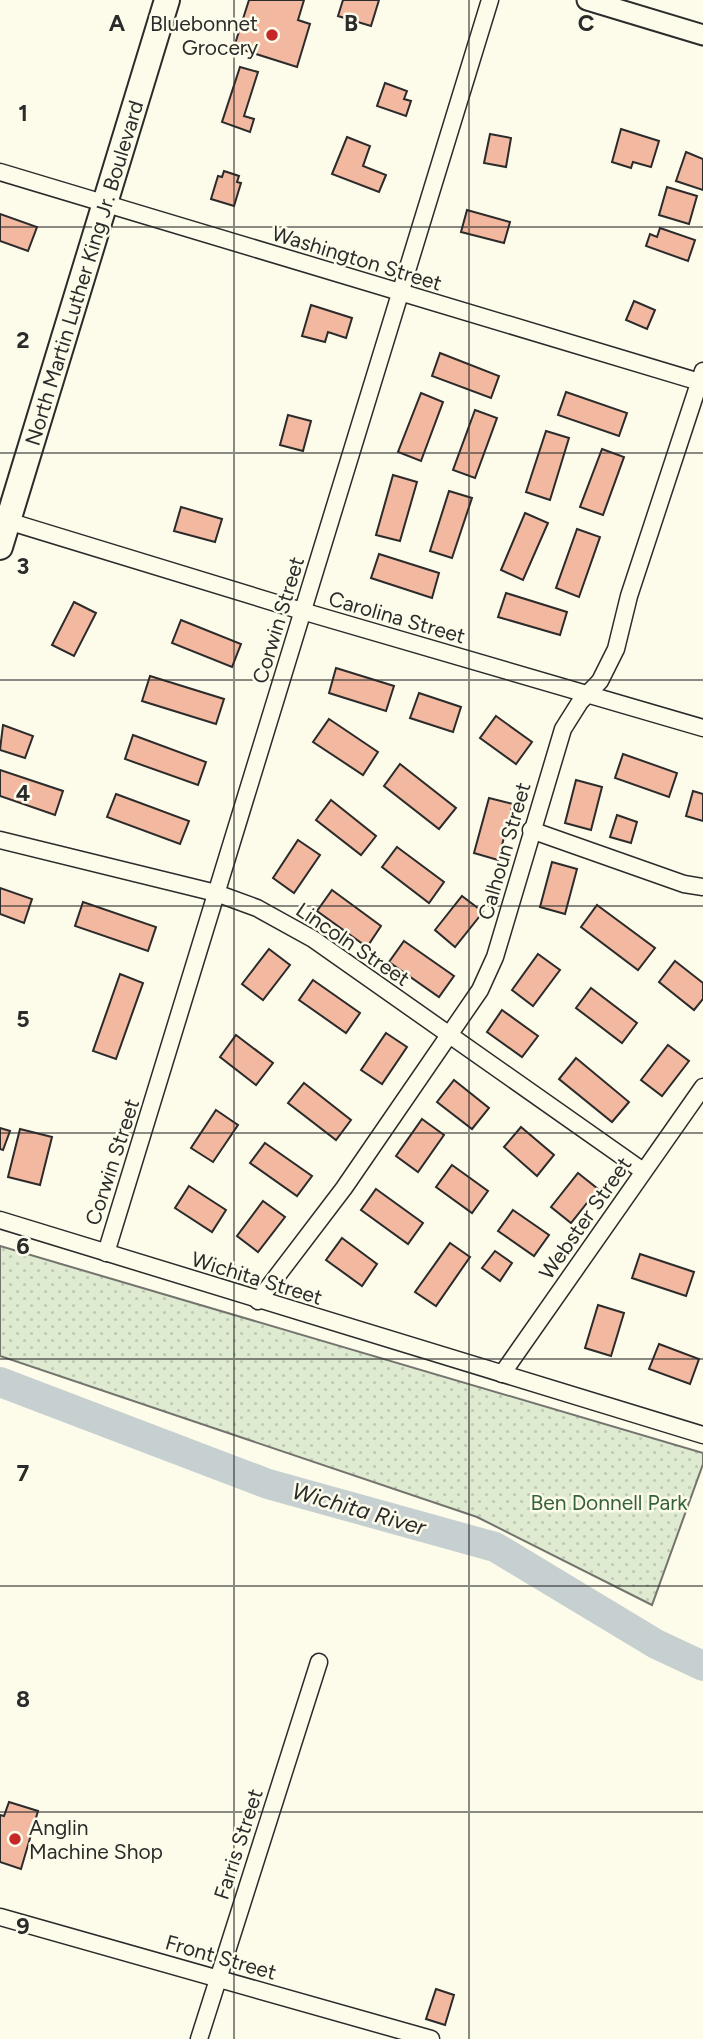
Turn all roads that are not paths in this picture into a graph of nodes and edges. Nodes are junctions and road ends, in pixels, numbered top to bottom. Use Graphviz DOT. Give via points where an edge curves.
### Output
graph roads {
  1 [pos="167,0"];
  2 [pos="490,0"];
  3 [pos="587,0"];
  4 [pos="703,35"];
  5 [pos="0,172"];
  6 [pos="105,205"];
  7 [pos="400,293"];
  8 [pos="702,379"];
  9 [pos="4,520"];
  10 [pos="0,547"];
  11 [pos="302,611"];
  12 [pos="589,694"];
  13 [pos="703,727"];
  14 [pos="531,830"];
  15 [pos="0,840"];
  16 [pos="703,887"];
  17 [pos="216,893"];
  18 [pos="449,1037"];
  19 [pos="703,1087"];
  20 [pos="643,1171"];
  21 [pos="0,1220"];
  22 [pos="106,1253"];
  23 [pos="258,1301"];
  24 [pos="502,1374"];
  25 [pos="703,1435"];
  26 [pos="319,1662"];
  27 [pos="0,1917"];
  28 [pos="218,1977"];
  29 [pos="200,2039"];
  30 [pos="431,2039"];
  1 -- 6 [label="main road, North Martin Luther King Jr. Boulevard"];
  2 -- 7 [label="street, Corwin Street"];
  3 -- 4 [label="street"];
  5 -- 6 [label="street, Washington Street"];
  6 -- 7 [label="street, Washington Street"];
  6 -- 9 [label="main road, North Martin Luther King Jr. Boulevard"];
  7 -- 8 [label="street, Washington Street"];
  7 -- 11 [label="street, Corwin Street"];
  8 -- 12 [label="street, Calhoun Street" via="629,596 616,649"];
  9 -- 10 [label="main road, North Martin Luther King Jr. Boulevard"];
  9 -- 11 [label="street, Carolina Street"];
  11 -- 12 [label="street, Carolina Street"];
  11 -- 17 [label="street, Corwin Street"];
  12 -- 13 [label="street, Carolina Street"];
  12 -- 14 [label="street, Calhoun Street" via="563,729"];
  14 -- 16 [label="street"];
  14 -- 18 [label="street, Calhoun Street" via="495,957"];
  15 -- 17 [label="street, Lincoln Street"];
  17 -- 18 [label="street, Lincoln Street" via="301,930"];
  17 -- 22 [label="street, Corwin Street"];
  18 -- 20 [label="street, Lincoln Street"];
  18 -- 23 [label="street, Calhoun Street"];
  19 -- 20 [label="street, Webster Street"];
  20 -- 24 [label="street, Webster Street"];
  21 -- 22 [label="street, Wichita Street"];
  22 -- 23 [label="street, Wichita Street"];
  23 -- 24 [label="street, Wichita Street"];
  24 -- 25 [label="street, Wichita Street"];
  26 -- 28 [label="street, Farris Street"];
  27 -- 28 [label="street, Front Street"];
  28 -- 29 [label="street, Farris Street"];
  28 -- 30 [label="street, Front Street"];
}
